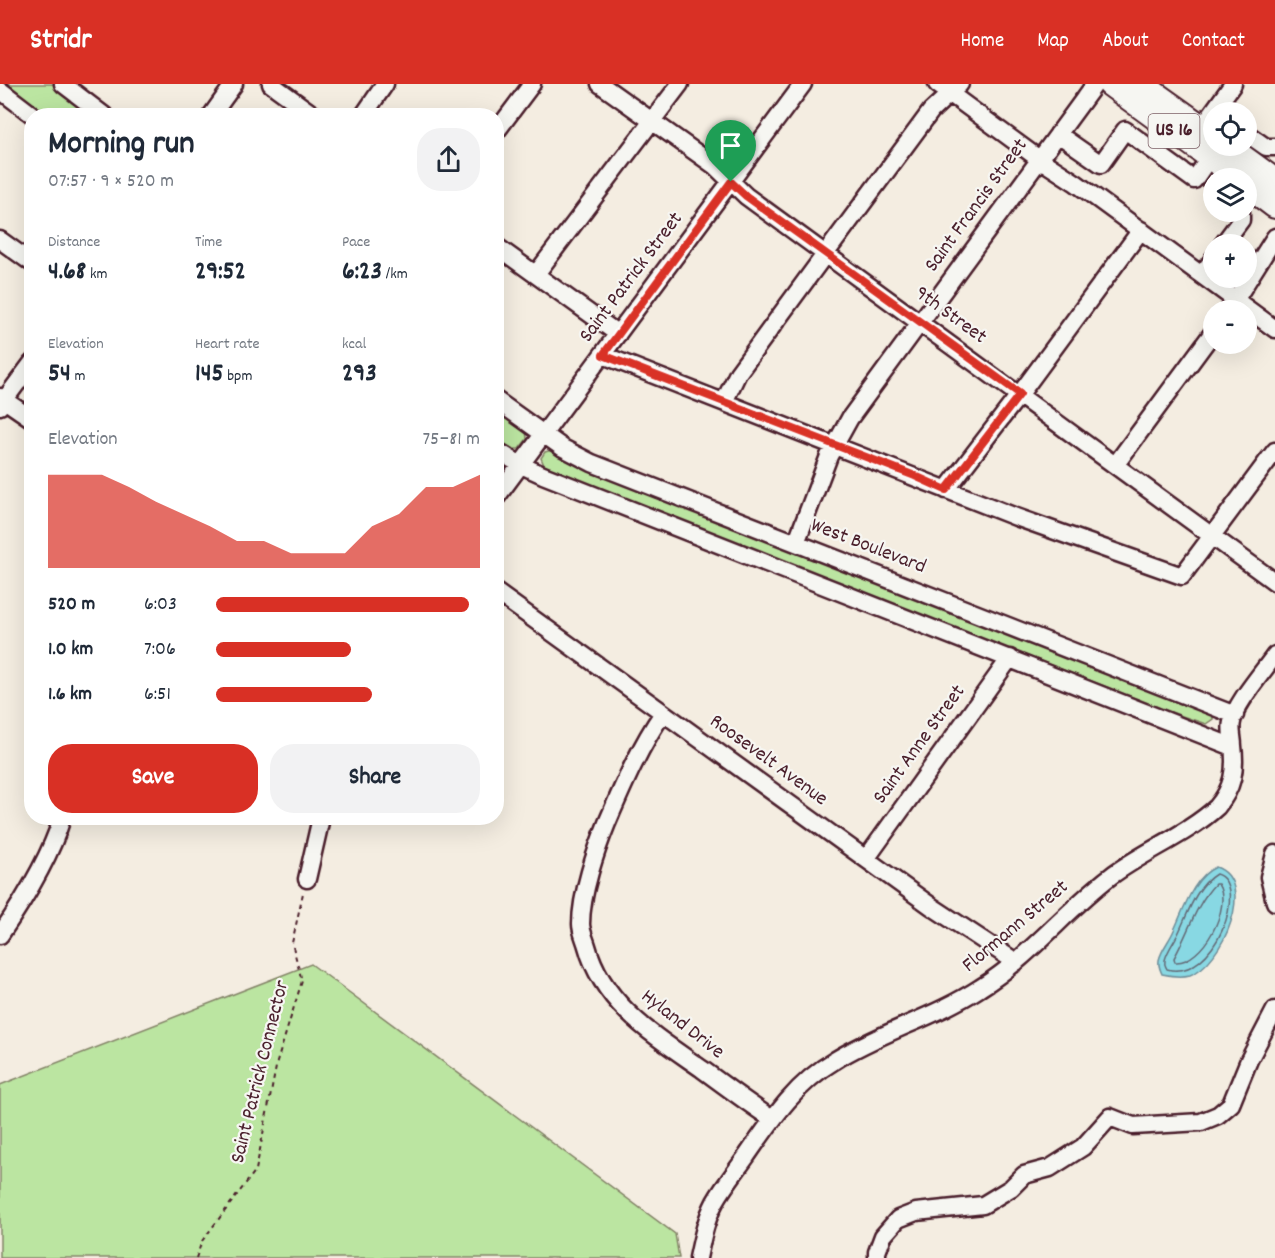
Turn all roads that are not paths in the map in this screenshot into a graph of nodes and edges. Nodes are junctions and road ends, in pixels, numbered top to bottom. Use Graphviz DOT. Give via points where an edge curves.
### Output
graph roads {
  1 [pos="63,84"];
  2 [pos="234,84"];
  3 [pos="271,84"];
  4 [pos="385,84"];
  5 [pos="532,84"];
  6 [pos="600,84"];
  7 [pos="680,84"];
  8 [pos="803,84"];
  9 [pos="1095,84"];
  10 [pos="1110,84"];
  11 [pos="1141,84"];
  12 [pos="1233,84"];
  13 [pos="949,87"];
  14 [pos="0,90"];
  15 [pos="1226,102"];
  16 [pos="24,108"];
  17 [pos="94,108"];
  18 [pos="217,108"];
  19 [pos="304,108"];
  20 [pos="368,108"];
  21 [pos="504,121"];
  22 [pos="652,121"];
  23 [pos="1203,124"];
  24 [pos="1203,126"];
  25 [pos="1058,134"];
  26 [pos="1257,141"];
  27 [pos="1275,147"];
  28 [pos="1204,156"];
  29 [pos="1244,156"];
  30 [pos="1039,159"];
  31 [pos="1275,181"];
  32 [pos="731,182"];
  33 [pos="1257,194"];
  34 [pos="1275,206"];
  35 [pos="1141,230"];
  36 [pos="1275,237"];
  37 [pos="0,240"];
  38 [pos="504,252"];
  39 [pos="826,253"];
  40 [pos="24,256"];
  41 [pos="536,274"];
  42 [pos="1202,274"];
  43 [pos="1228,300"];
  44 [pos="1236,300"];
  45 [pos="1257,316"];
  46 [pos="921,322"];
  47 [pos="1273,323"];
  48 [pos="618,334"];
  49 [pos="1203,346"];
  50 [pos="603,355"];
  51 [pos="24,373"];
  52 [pos="1020,394"];
  53 [pos="1,401"];
  54 [pos="724,402"];
  55 [pos="504,406"];
  56 [pos="24,414"];
  57 [pos="543,434"];
  58 [pos="835,445"];
  59 [pos="1275,451"];
  60 [pos="504,455"];
  61 [pos="1116,464"];
  62 [pos="521,465"];
  63 [pos="504,487"];
  64 [pos="946,490"];
  65 [pos="1212,536"];
  66 [pos="796,543"];
  67 [pos="1275,582"];
  68 [pos="504,598"];
  69 [pos="1275,655"];
  70 [pos="1010,658"];
  71 [pos="663,713"];
  72 [pos="1234,715"];
  73 [pos="1233,747"];
  74 [pos="59,825"];
  75 [pos="319,825"];
  76 [pos="1275,854"];
  77 [pos="866,858"];
  78 [pos="307,879"];
  79 [pos="1275,902"];
  80 [pos="0,935"];
  81 [pos="1016,962"];
  82 [pos="1275,1010"];
  83 [pos="772,1119"];
  84 [pos="698,1258"];
  85 [pos="877,1258"];
  1 -- 17 [label="street"];
  2 -- 18 [label="street"];
  3 -- 19 [label="street"];
  4 -- 20 [label="street"];
  5 -- 21 [label="street"];
  6 -- 22 [label="street, 9th Street"];
  7 -- 22 [label="street"];
  8 -- 32 [label="street, Saint Patrick Street"];
  9 -- 25 [label="street, Saint Francis Street"];
  10 -- 24 [label="highway, US 16"];
  11 -- 23 [label="highway, US 16"];
  12 -- 15 [label="street"];
  13 -- 30 [label="street"];
  13 -- 39 [label="street"];
  14 -- 16 [label="street"];
  22 -- 32 [label="street, 9th Street"];
  22 -- 41 [label="street"];
  25 -- 28 [label="street" via="1101,164 1125,130 1194,180"];
  25 -- 30 [label="street, Saint Francis Street"];
  26 -- 27 [label="street"];
  29 -- 31 [label="highway, US 16"];
  30 -- 35 [label="street"];
  30 -- 46 [label="street, Saint Francis Street"];
  32 -- 39 [label="street, 9th Street"];
  32 -- 48 [label="street, Saint Patrick Street"];
  33 -- 34 [label="highway, US 16"];
  35 -- 42 [label="street"];
  35 -- 52 [label="street"];
  36 -- 44 [label="street"];
  37 -- 40 [label="street"];
  38 -- 41 [label="street"];
  39 -- 46 [label="street, 9th Street"];
  39 -- 54 [label="street" via="738,373"];
  41 -- 48 [label="street"];
  42 -- 43 [label="street"];
  45 -- 47 [label="street"];
  46 -- 52 [label="street, 9th Street"];
  46 -- 58 [label="street, Saint Francis Street" via="850,418"];
  48 -- 50 [label="street, Saint Patrick Street"];
  49 -- 61 [label="street"];
  50 -- 54 [label="street"];
  50 -- 57 [label="street, Saint Patrick Street"];
  51 -- 53 [label="street"];
  52 -- 61 [label="street, 9th Street"];
  52 -- 64 [label="street"];
  53 -- 56 [label="street"];
  54 -- 58 [label="street"];
  55 -- 57 [label="street, West Boulevard"];
  57 -- 62 [label="street, Saint Patrick Street"];
  57 -- 66 [label="street, West Boulevard" via="592,463"];
  58 -- 64 [label="street"];
  58 -- 66 [label="street, Saint Francis Street"];
  59 -- 65 [label="street"];
  60 -- 62 [label="street"];
  61 -- 65 [label="street, 9th Street"];
  62 -- 63 [label="street, Saint Patrick Street"];
  62 -- 70 [label="street"];
  64 -- 65 [label="street" via="1182,576"];
  65 -- 67 [label="street, 9th Street"];
  66 -- 72 [label="street, West Boulevard"];
  68 -- 71 [label="street, Roosevelt Avenue"];
  69 -- 72 [label="street"];
  70 -- 73 [label="street"];
  70 -- 77 [label="street, Saint Anne Street"];
  71 -- 77 [label="street, Roosevelt Avenue"];
  71 -- 83 [label="street, Hyland Drive" via="598,844 581,925 595,969 636,1022"];
  72 -- 73 [label="street, Flormann Street"];
  73 -- 81 [label="street, Flormann Street" via="1232,783 1217,807 1108,878"];
  74 -- 80 [label="street" via="24,898"];
  75 -- 78 [label="street"];
  76 -- 79 [label="street" via="1269,877"];
  77 -- 81 [label="street, Roosevelt Avenue"];
  81 -- 83 [label="street, Flormann Street" via="950,1006 834,1060 790,1096"];
  82 -- 85 [label="street" via="1231,1104 1218,1115 1201,1122 1133,1126 1110,1117 1083,1147 1050,1168 1024,1175 1011,1188 983,1204 916,1212 898,1219 883,1236"];
  83 -- 84 [label="street, Flormann Street" via="716,1202"];
}
